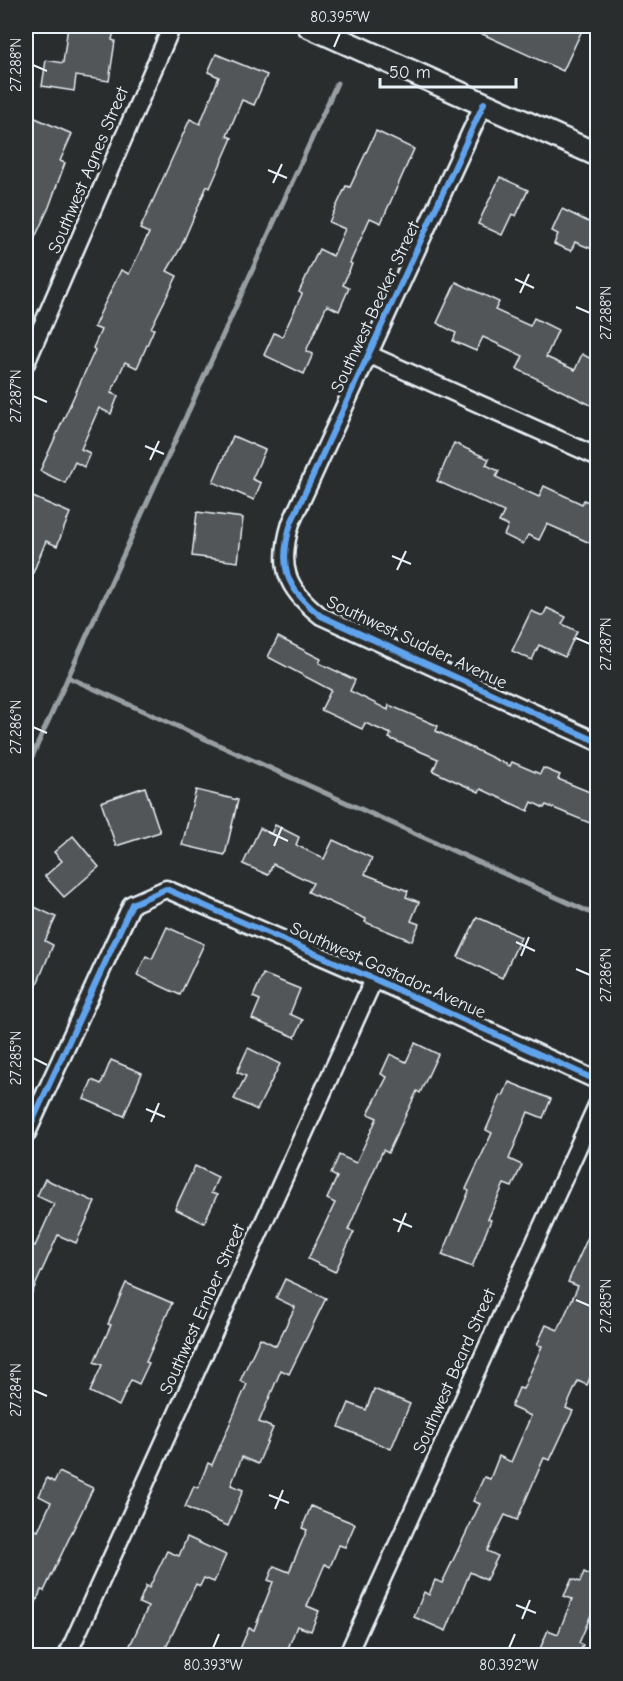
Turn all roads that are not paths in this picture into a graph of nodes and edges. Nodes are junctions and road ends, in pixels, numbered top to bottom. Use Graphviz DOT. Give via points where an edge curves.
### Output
graph roads {
  1 [pos="172,26"];
  2 [pos="309,26"];
  3 [pos="484,103"];
  4 [pos="597,154"];
  5 [pos="370,355"];
  6 [pos="26,363"];
  7 [pos="597,457"];
  8 [pos="291,523"];
  9 [pos="597,742"];
  10 [pos="374,979"];
  11 [pos="597,1081"];
  12 [pos="597,1103"];
  13 [pos="26,1135"];
  14 [pos="67,1656"];
  15 [pos="347,1656"];
  1 -- 6 [label="street, Southwest Agnes Street"];
  2 -- 3 [label="street"];
  3 -- 4 [label="street"];
  3 -- 5 [label="street, Southwest Beeker Street"];
  5 -- 7 [label="street"];
  5 -- 8 [label="street, Southwest Beeker Street"];
  8 -- 9 [label="street, Southwest Sudder Avenue" via="284,558 288,577 296,593 321,616"];
  10 -- 11 [label="street, Southwest Gastador Avenue"];
  10 -- 13 [label="street, Southwest Gastador Avenue" via="166,889 132,904"];
  10 -- 14 [label="street, Southwest Ember Street"];
  12 -- 15 [label="street, Southwest Beard Street"];
}
